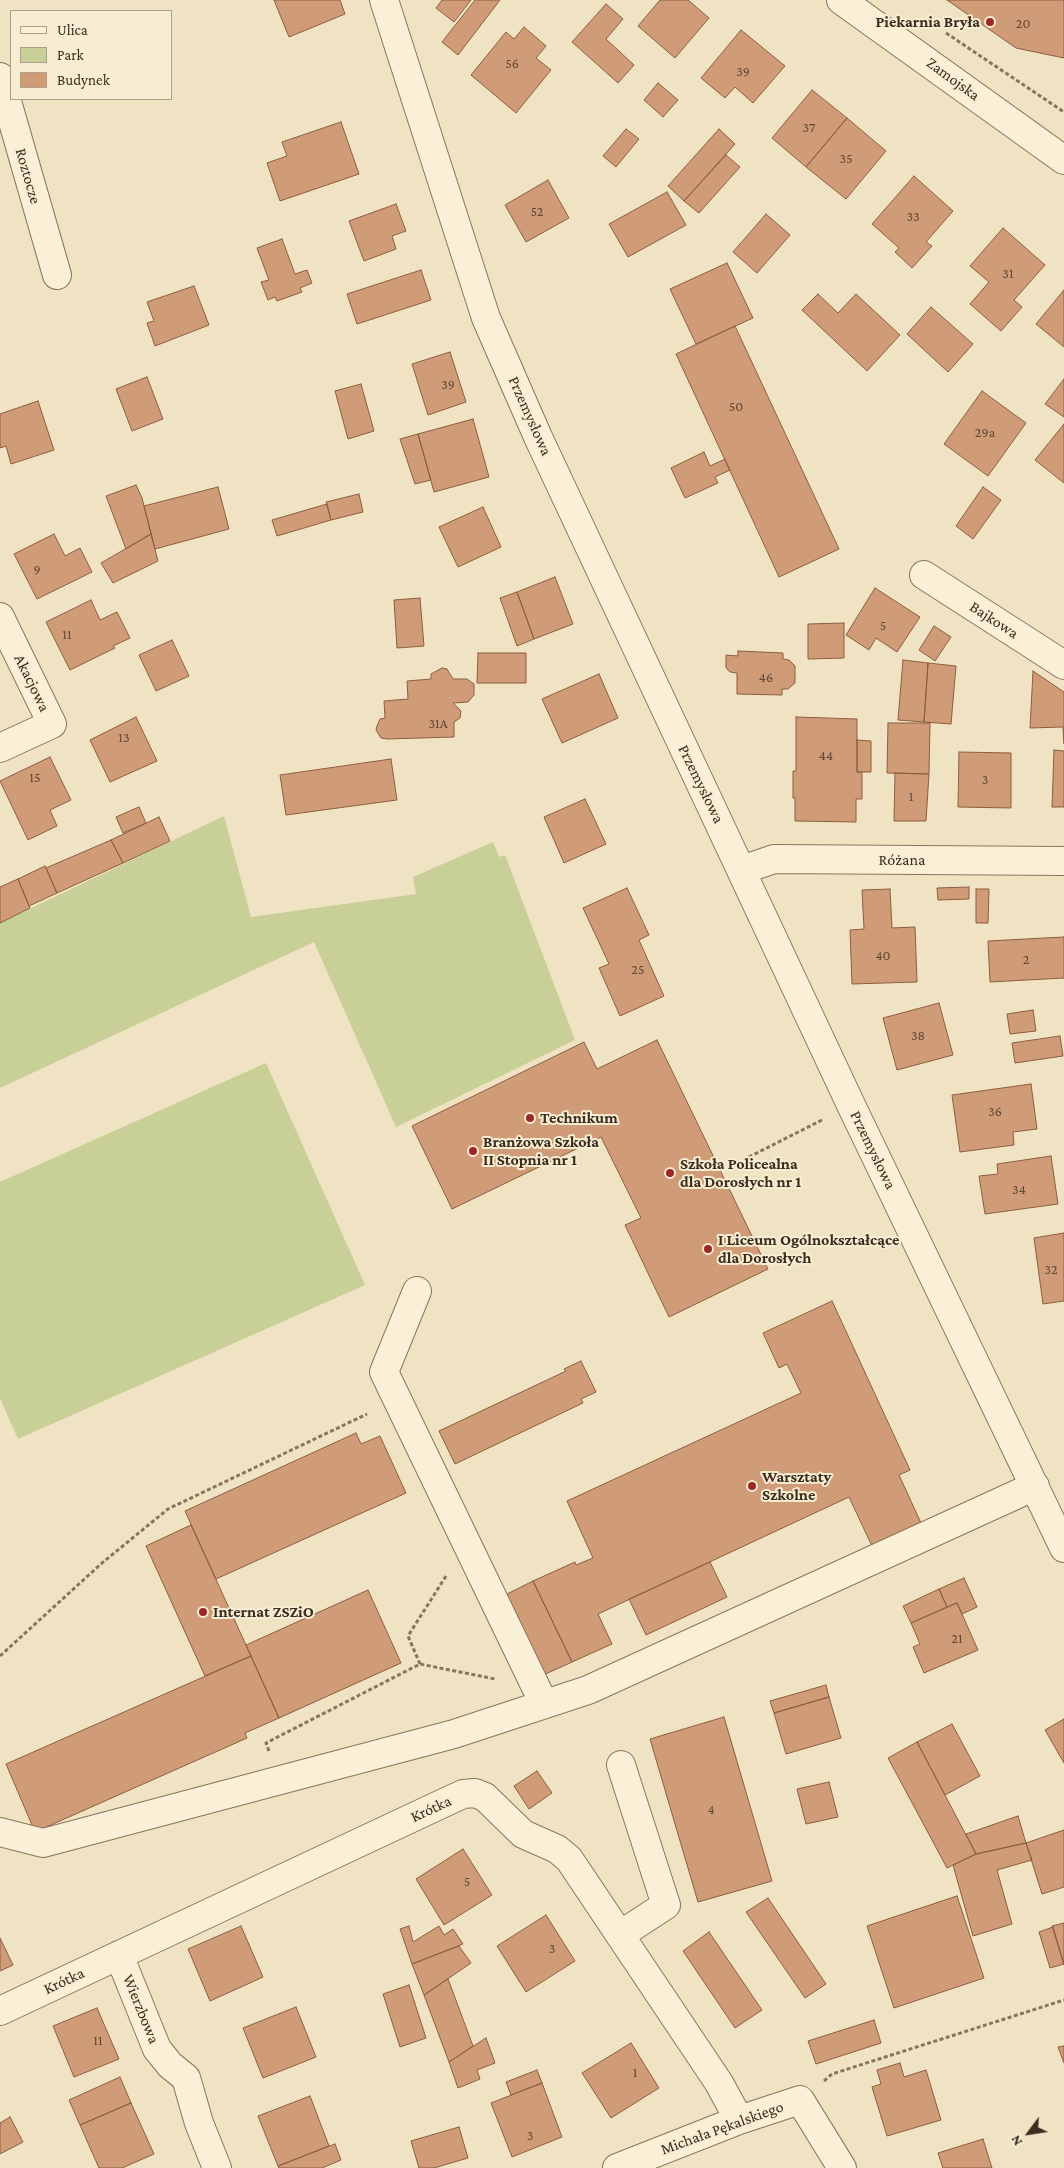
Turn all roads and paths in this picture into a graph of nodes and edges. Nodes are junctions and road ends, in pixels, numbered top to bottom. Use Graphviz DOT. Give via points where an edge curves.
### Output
graph roads {
  1 [pos="384,0"];
  2 [pos="841,0"];
  3 [pos="946,32"];
  4 [pos="0,77"];
  5 [pos="1064,112"];
  6 [pos="1064,160"];
  7 [pos="57,275"];
  8 [pos="924,575"];
  9 [pos="0,617"];
  10 [pos="1064,665"];
  11 [pos="0,748"];
  12 [pos="1064,861"];
  13 [pos="742,870"];
  14 [pos="851,1104"];
  15 [pos="743,1160"];
  16 [pos="417,1292"];
  17 [pos="372,1412"];
  18 [pos="1035,1486"];
  19 [pos="1064,1548"];
  20 [pos="449,1572"];
  21 [pos="0,1656"];
  22 [pos="420,1664"];
  23 [pos="539,1696"];
  24 [pos="621,1765"];
  25 [pos="282,1779"];
  26 [pos="0,1832"];
  27 [pos="620,1935"];
  28 [pos="119,1955"];
  29 [pos="1064,2000"];
  30 [pos="0,2011"];
  31 [pos="800,2100"];
  32 [pos="739,2120"];
  33 [pos="217,2168"];
  34 [pos="617,2168"];
  35 [pos="842,2168"];
  1 -- 13 [label="street, Przemysłowa" via="486,318 538,437"];
  2 -- 6 [label="street, Zamojska"];
  3 -- 5 [label="path"];
  4 -- 7 [label="street, Roztocze"];
  8 -- 10 [label="street, Bajkowa"];
  9 -- 11 [label="street, Akacjowa" via="52,724"];
  12 -- 13 [label="street, Różana" via="774,859"];
  13 -- 14 [label="street, Przemysłowa"];
  14 -- 15 [label="path"];
  14 -- 18 [label="street, Przemysłowa"];
  16 -- 23 [label="street" via="384,1372"];
  17 -- 21 [label="path" via="168,1509 102,1563"];
  18 -- 19 [label="street, Przemysłowa"];
  18 -- 23 [label="street" via="588,1690"];
  20 -- 22 [label="path" via="408,1636"];
  22 -- 23 [label="path"];
  22 -- 25 [label="path" via="266,1742"];
  23 -- 25 [label="street" via="454,1734"];
  24 -- 27 [label="street" via="666,1906"];
  25 -- 26 [label="street" via="43,1842"];
  27 -- 28 [label="street, Krótka" via="569,1859 557,1849 523,1834 485,1797 475,1793 463,1794"];
  27 -- 32 [label="street, Krótka" via="719,2083"];
  28 -- 30 [label="street, Krótka"];
  28 -- 33 [label="street, Wierzbowa" via="157,2049 186,2078 198,2123"];
  29 -- 31 [label="path" via="832,2074"];
  31 -- 32 [label="street, Michała Pękalskiego"];
  31 -- 35 [label="street"];
  32 -- 34 [label="street, Michała Pękalskiego"];
}
